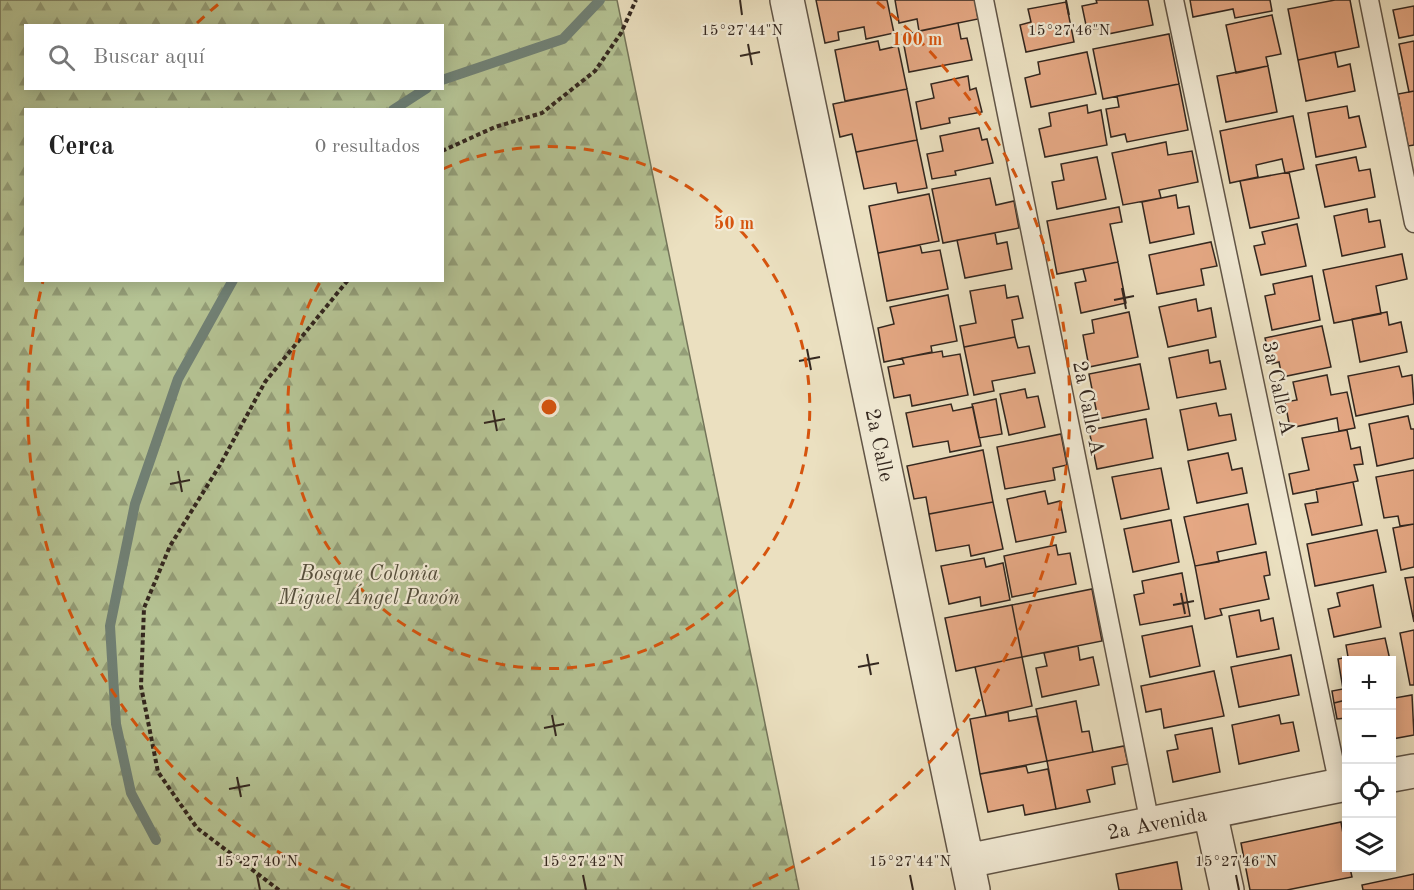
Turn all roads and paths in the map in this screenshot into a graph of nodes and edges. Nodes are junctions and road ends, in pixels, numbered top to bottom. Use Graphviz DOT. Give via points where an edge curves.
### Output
graph roads {
  1 [pos="636,0"];
  2 [pos="788,0"];
  3 [pos="984,0"];
  4 [pos="1174,0"];
  5 [pos="1369,0"];
  6 [pos="444,150"];
  7 [pos="1414,223"];
  8 [pos="346,282"];
  9 [pos="1414,771"];
  10 [pos="1396,774"];
  11 [pos="1342,780"];
  12 [pos="1342,785"];
  13 [pos="1210,812"];
  14 [pos="1150,824"];
  15 [pos="970,875"];
  16 [pos="279,890"];
  17 [pos="1227,890"];
  1 -- 6 [label="path" via="621,33 594,71 542,113 495,127"];
  2 -- 15 [label="street, 2a Calle"];
  3 -- 14 [label="lane, 2a Calle A"];
  4 -- 11 [label="lane, 3a Calle A"];
  5 -- 7 [label="lane"];
  8 -- 16 [label="path" via="265,382 170,546 144,608 141,686 158,772 197,828"];
  9 -- 10 [label="street"];
  12 -- 13 [label="street, 2a Avenida"];
  13 -- 14 [label="street, 2a Avenida"];
  13 -- 17 [label="street"];
  14 -- 15 [label="street, 2a Avenida"];
}
